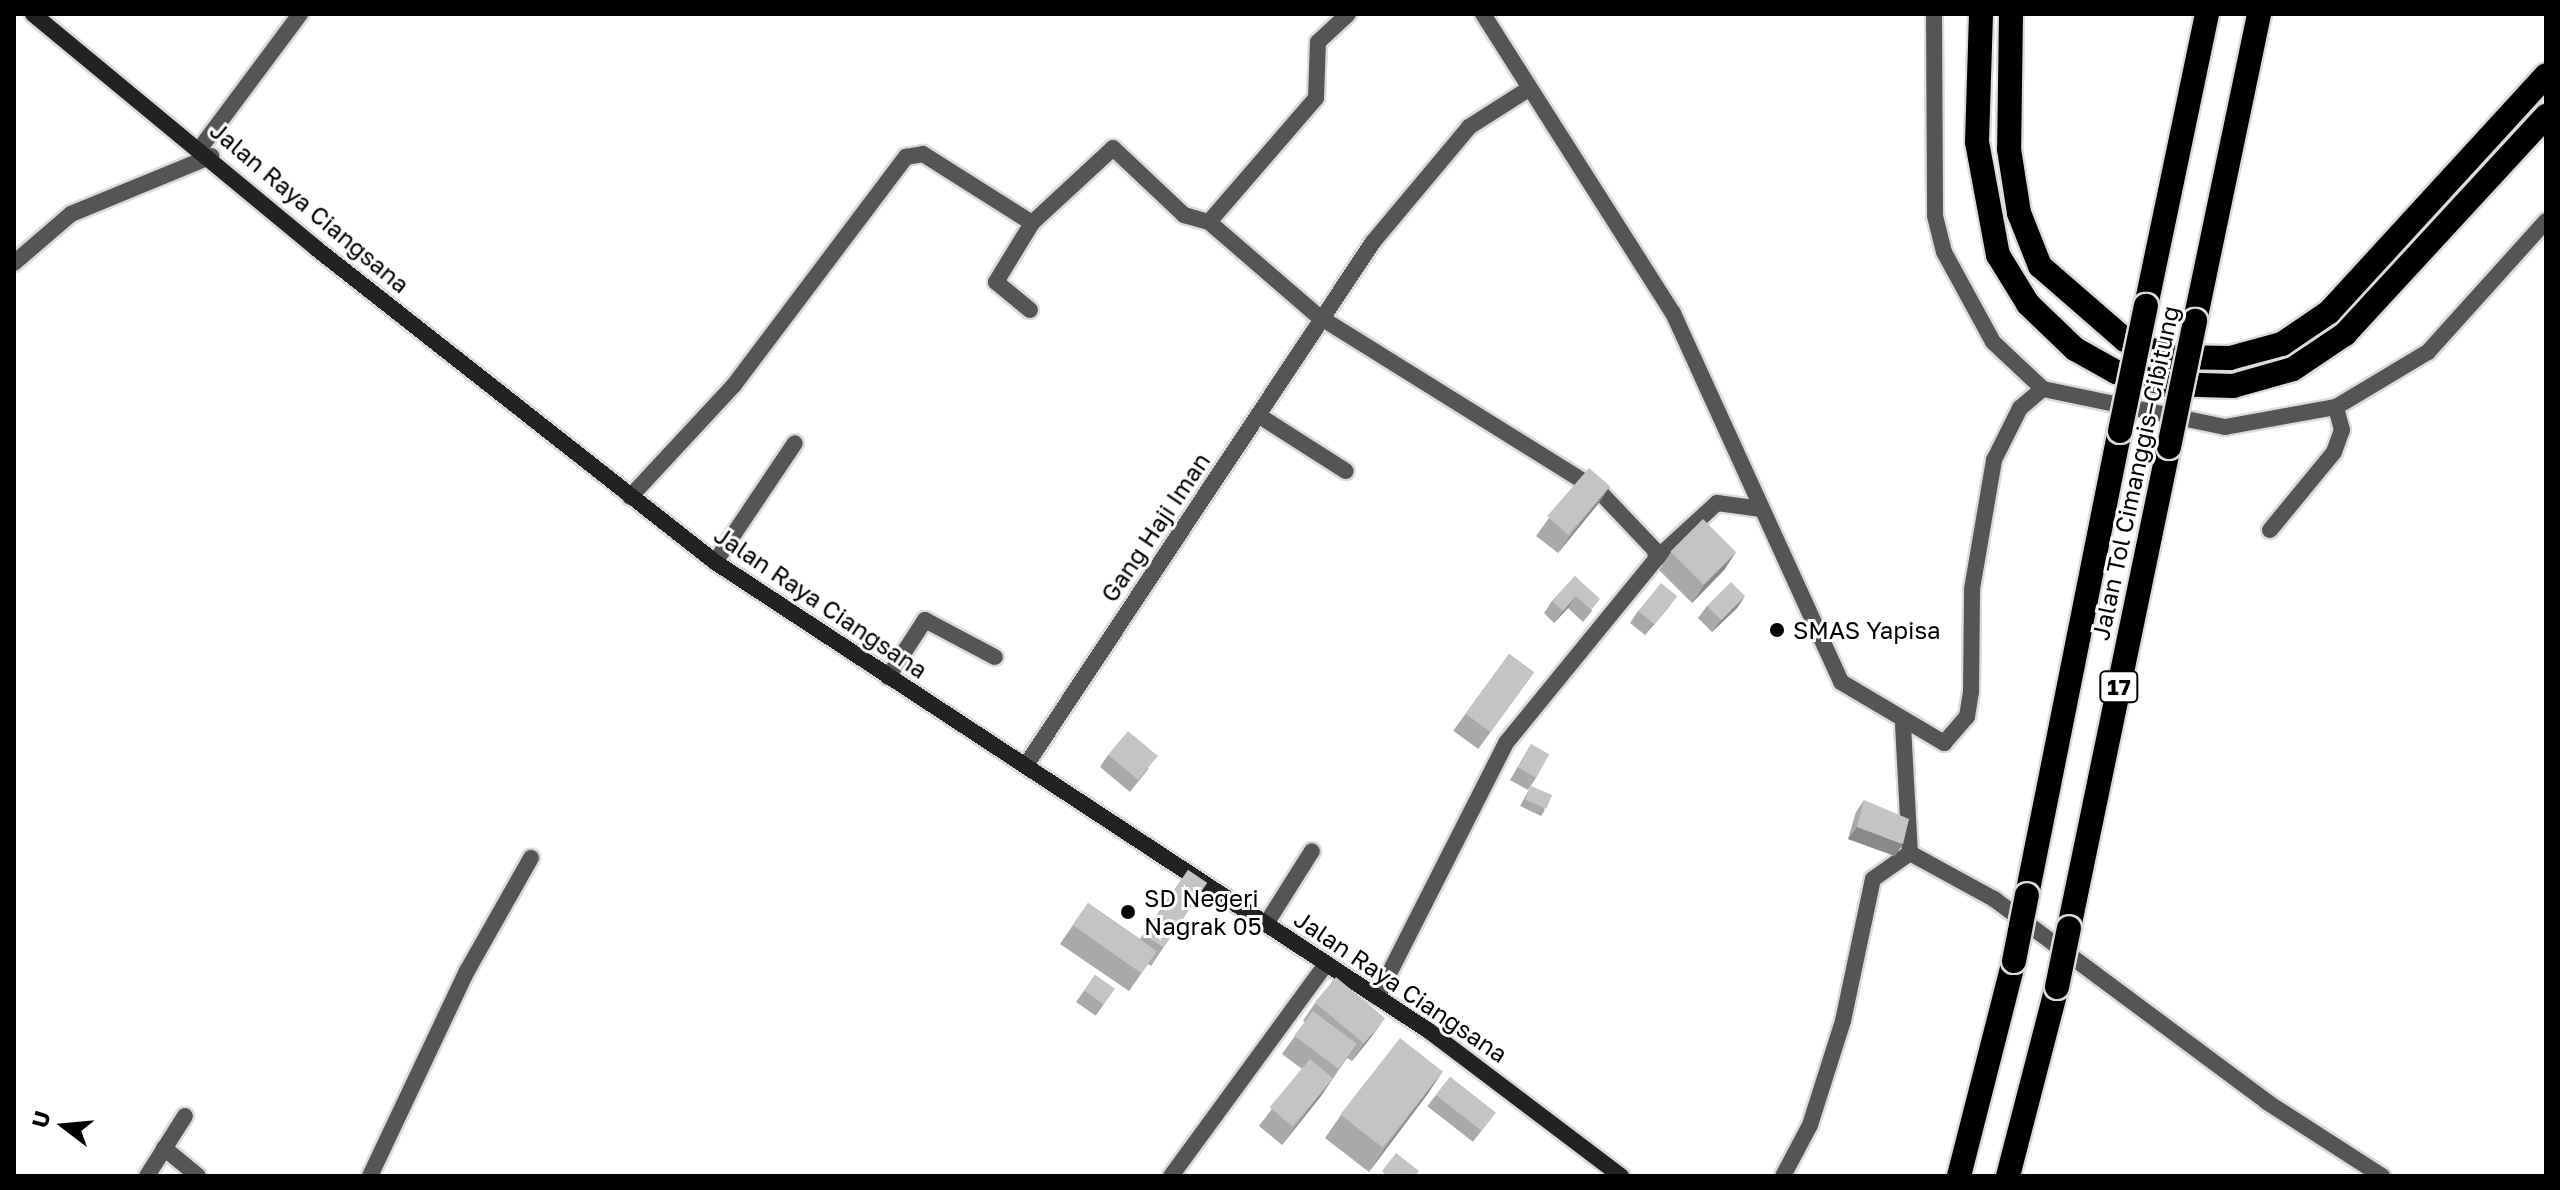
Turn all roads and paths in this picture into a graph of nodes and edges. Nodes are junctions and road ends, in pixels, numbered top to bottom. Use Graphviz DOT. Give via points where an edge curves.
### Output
graph roads {
  1 [pos="33,14"];
  2 [pos="300,14"];
  3 [pos="1348,14"];
  4 [pos="1483,14"];
  5 [pos="1934,14"];
  6 [pos="1981,14"];
  7 [pos="2011,14"];
  8 [pos="2207,14"];
  9 [pos="2259,14"];
  10 [pos="2271,14"];
  11 [pos="2546,75"];
  12 [pos="1530,88"];
  13 [pos="2546,116"];
  14 [pos="206,152"];
  15 [pos="2546,221"];
  16 [pos="1209,222"];
  17 [pos="1032,223"];
  18 [pos="14,263"];
  19 [pos="2206,271"];
  20 [pos="1030,310"];
  21 [pos="1318,316"];
  22 [pos="2043,389"];
  23 [pos="2336,407"];
  24 [pos="1258,415"];
  25 [pos="795,443"];
  26 [pos="1346,471"];
  27 [pos="630,497"];
  28 [pos="1762,509"];
  29 [pos="2270,530"];
  30 [pos="1656,559"];
  31 [pos="715,562"];
  32 [pos="995,657"];
  33 [pos="888,677"];
  34 [pos="1903,725"];
  35 [pos="1028,762"];
  36 [pos="1312,851"];
  37 [pos="1910,853"];
  38 [pos="531,858"];
  39 [pos="1266,924"];
  40 [pos="1326,964"];
  41 [pos="1377,997"];
  42 [pos="185,1116"];
  43 [pos="164,1148"];
  44 [pos="147,1176"];
  45 [pos="198,1176"];
  46 [pos="370,1176"];
  47 [pos="1171,1176"];
  48 [pos="1621,1176"];
  49 [pos="1783,1176"];
  50 [pos="1959,1176"];
  51 [pos="2008,1176"];
  52 [pos="2382,1176"];
  1 -- 14 [label="main road, Jalan Raya Ciangsana"];
  2 -- 14 [label="street"];
  3 -- 16 [label="street" via="1318,42 1316,98"];
  4 -- 12 [label="street"];
  5 -- 22 [label="street" via="1935,216 1944,252 1993,342"];
  6 -- 13 [label="highway" via="1977,142 1998,255 2028,304 2075,349 2116,372 2168,384 2233,386 2293,369 2345,334"];
  7 -- 11 [label="highway" via="2009,149 2019,213 2040,266 2125,340 2171,357 2230,358 2282,344 2329,312"];
  8 -- 50 [label="highway, Jalan Tol Cimanggis–Cibitung / 17, bridge" via="2014,961"];
  9 -- 19 [label="highway, Jalan Tol Cimanggis–Cibitung / 17"];
  10 -- 19 [label="highway"];
  12 -- 21 [label="street, Gang Haji Iman" via="1451,146"];
  12 -- 28 [label="street" via="1673,313"];
  14 -- 18 [label="street" via="71,214"];
  14 -- 27 [label="main road, Jalan Raya Ciangsana" via="317,249"];
  15 -- 23 [label="street" via="2428,352"];
  16 -- 17 [label="street" via="1184,215 1113,148"];
  16 -- 21 [label="street"];
  17 -- 20 [label="street" via="996,282"];
  17 -- 27 [label="street" via="923,154 906,157 734,385"];
  19 -- 51 [label="highway, Jalan Tol Cimanggis–Cibitung / 17, bridge" via="2057,987"];
  21 -- 24 [label="street, Gang Haji Iman"];
  21 -- 30 [label="street" via="1578,475"];
  22 -- 23 [label="street" via="2225,427"];
  22 -- 34 [label="street" via="2020,408 1994,460 1972,589 1967,717 1944,743"];
  23 -- 29 [label="street" via="2342,430 2334,452"];
  24 -- 26 [label="street"];
  24 -- 35 [label="street, Gang Haji Iman"];
  25 -- 31 [label="street"];
  27 -- 31 [label="main road, Jalan Raya Ciangsana"];
  28 -- 30 [label="street" via="1717,503"];
  28 -- 34 [label="street" via="1841,682"];
  30 -- 41 [label="street" via="1506,743"];
  31 -- 33 [label="main road, Jalan Raya Ciangsana"];
  32 -- 33 [label="street" via="925,620"];
  33 -- 35 [label="main road, Jalan Raya Ciangsana"];
  34 -- 37 [label="street"];
  35 -- 39 [label="main road, Jalan Raya Ciangsana"];
  36 -- 39 [label="street"];
  37 -- 49 [label="street" via="1873,879 1843,1021 1810,1125"];
  37 -- 52 [label="street" via="1994,899 2267,1102"];
  38 -- 46 [label="street" via="467,971"];
  39 -- 40 [label="main road, Jalan Raya Ciangsana"];
  40 -- 41 [label="main road, Jalan Raya Ciangsana"];
  40 -- 47 [label="street"];
  41 -- 48 [label="main road, Jalan Raya Ciangsana"];
  42 -- 43 [label="street"];
  43 -- 44 [label="street"];
  43 -- 45 [label="street"];
}
